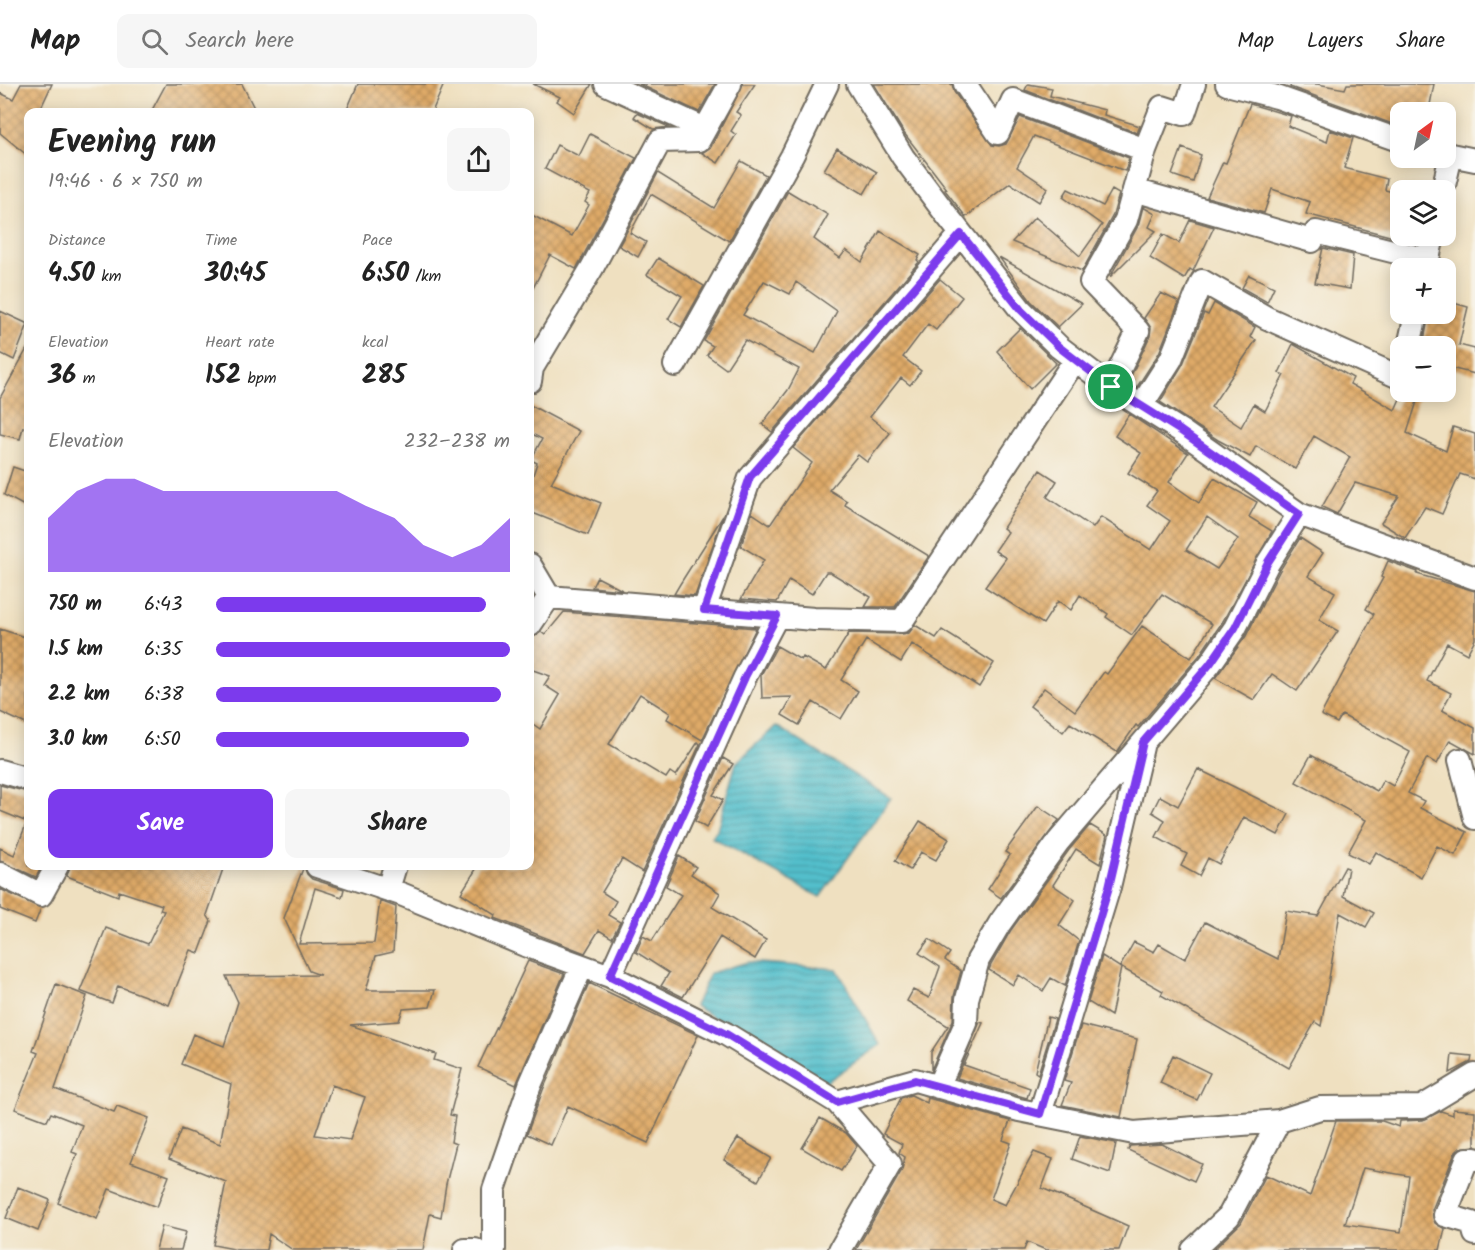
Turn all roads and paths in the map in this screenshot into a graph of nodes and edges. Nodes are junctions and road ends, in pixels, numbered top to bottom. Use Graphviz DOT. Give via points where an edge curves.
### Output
graph roads {
  1 [pos="606,84"];
  2 [pos="730,84"];
  3 [pos="827,84"];
  4 [pos="858,84"];
  5 [pos="965,84"];
  6 [pos="1194,84"];
  7 [pos="1227,84"];
  8 [pos="705,129"];
  9 [pos="1390,137"];
  10 [pos="1145,150"];
  11 [pos="1456,156"];
  12 [pos="1475,160"];
  13 [pos="1134,190"];
  14 [pos="961,234"];
  15 [pos="1404,258"];
  16 [pos="1075,360"];
  17 [pos="534,365"];
  18 [pos="675,365"];
  19 [pos="1390,373"];
  20 [pos="1111,387"];
  21 [pos="1141,406"];
  22 [pos="1299,514"];
  23 [pos="534,572"];
  24 [pos="1475,578"];
  25 [pos="549,597"];
  26 [pos="704,610"];
  27 [pos="777,616"];
  28 [pos="534,619"];
  29 [pos="1143,742"];
  30 [pos="1460,760"];
  31 [pos="0,771"];
  32 [pos="24,778"];
  33 [pos="1475,818"];
  34 [pos="55,870"];
  35 [pos="329,870"];
  36 [pos="394,870"];
  37 [pos="0,874"];
  38 [pos="388,889"];
  39 [pos="582,966"];
  40 [pos="610,976"];
  41 [pos="1475,1075"];
  42 [pos="938,1087"];
  43 [pos="837,1102"];
  44 [pos="1040,1114"];
  45 [pos="1279,1121"];
  46 [pos="1475,1159"];
  47 [pos="1475,1234"];
  48 [pos="465,1250"];
  49 [pos="475,1250"];
  50 [pos="494,1250"];
  51 [pos="840,1250"];
  52 [pos="1193,1250"];
  1 -- 8 [label="street"];
  2 -- 8 [label="street"];
  3 -- 18 [label="street" via="792,156"];
  4 -- 14 [label="street" via="903,157"];
  5 -- 10 [label="street" via="998,133 1013,100"];
  6 -- 10 [label="street" via="1184,114 1162,107"];
  7 -- 9 [label="street" via="1277,97"];
  8 -- 17 [label="street" via="699,140 660,141 592,268"];
  10 -- 13 [label="street"];
  11 -- 12 [label="street"];
  13 -- 15 [label="street" via="1312,241 1316,231"];
  13 -- 20 [label="street" via="1126,220 1090,282 1138,331"];
  14 -- 16 [label="street" via="1021,310"];
  14 -- 26 [label="street" via="750,477"];
  16 -- 20 [label="street"];
  16 -- 27 [label="street" via="902,621"];
  19 -- 21 [label="street" via="1268,318 1202,281 1171,359"];
  20 -- 21 [label="street"];
  21 -- 22 [label="street"];
  22 -- 24 [label="street"];
  22 -- 29 [label="street" via="1268,562 1235,628 1210,664"];
  23 -- 25 [label="street"];
  25 -- 26 [label="street"];
  25 -- 28 [label="street"];
  26 -- 27 [label="street"];
  27 -- 40 [label="street" via="745,677"];
  29 -- 42 [label="street" via="1058,842 978,960 967,999 966,1023"];
  29 -- 44 [label="street" via="1109,887"];
  30 -- 33 [label="street"];
  31 -- 32 [label="street"];
  34 -- 37 [label="street" via="41,895"];
  35 -- 38 [label="street"];
  36 -- 38 [label="street"];
  38 -- 39 [label="street"];
  39 -- 40 [label="street"];
  39 -- 50 [label="street" via="530,1085 494,1190"];
  40 -- 43 [label="street" via="726,1034"];
  41 -- 45 [label="street" via="1422,1107 1320,1108"];
  42 -- 43 [label="street" via="915,1080"];
  42 -- 44 [label="street"];
  43 -- 51 [label="street" via="890,1164"];
  44 -- 45 [label="street" via="1134,1133"];
  45 -- 52 [label="street" via="1229,1216"];
  46 -- 47 [label="street" via="1467,1159 1445,1215 1473,1223"];
  48 -- 49 [label="street"];
}
